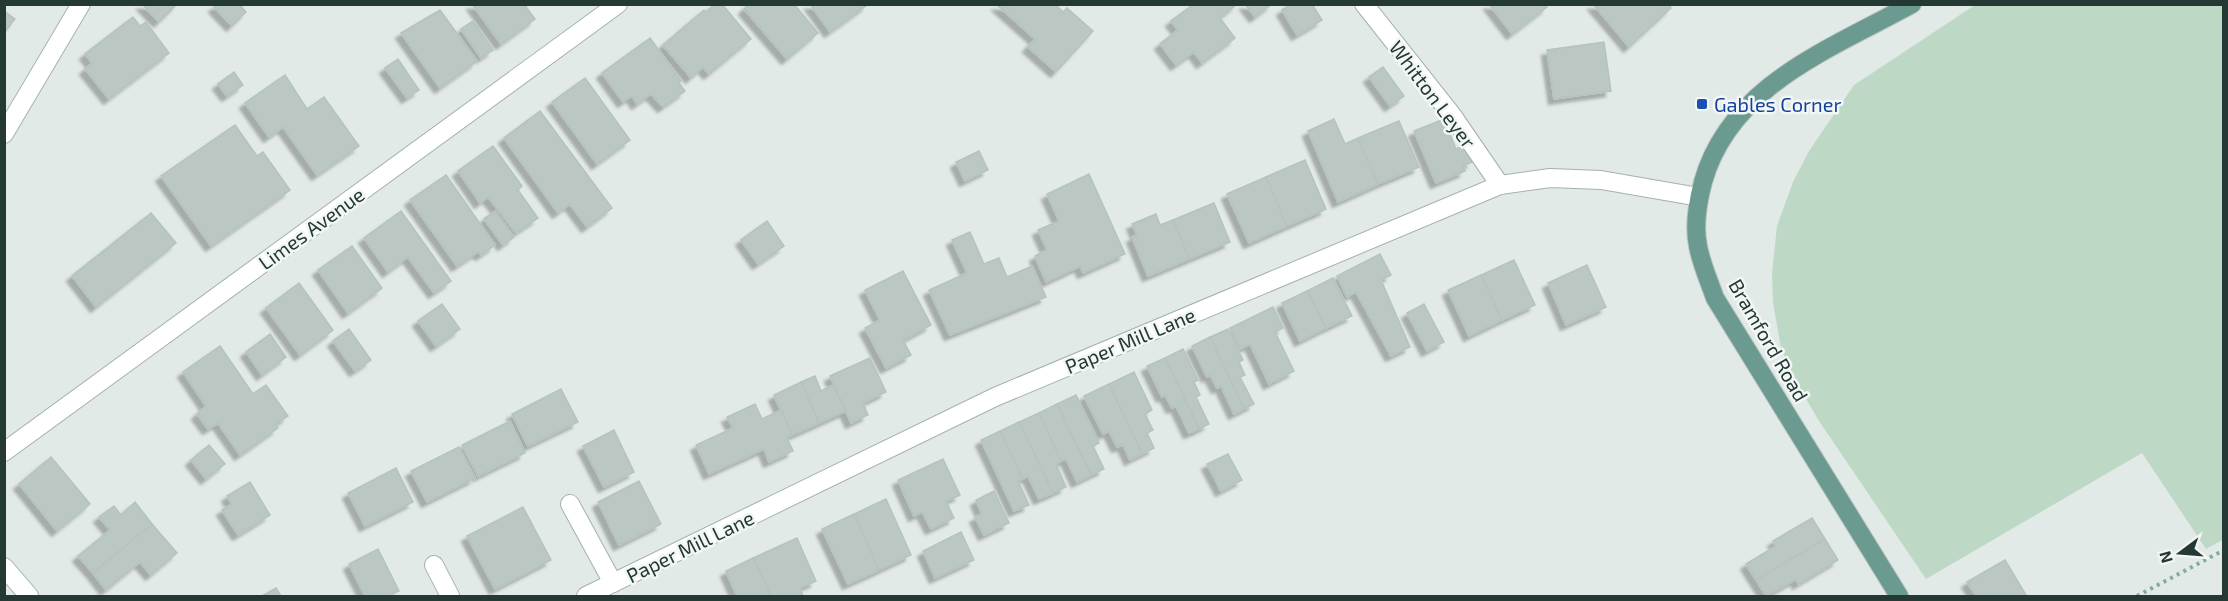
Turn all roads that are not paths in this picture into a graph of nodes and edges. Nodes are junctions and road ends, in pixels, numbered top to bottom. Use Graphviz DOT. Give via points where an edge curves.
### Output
graph roads {
  1 [pos="81,4"];
  2 [pos="618,4"];
  3 [pos="1364,4"];
  4 [pos="1912,4"];
  5 [pos="4,134"];
  6 [pos="1500,185"];
  7 [pos="1699,197"];
  8 [pos="4,452"];
  9 [pos="570,504"];
  10 [pos="434,566"];
  11 [pos="4,567"];
  12 [pos="613,583"];
  13 [pos="29,597"];
  14 [pos="450,597"];
  15 [pos="586,597"];
  16 [pos="1899,597"];
  1 -- 5 [label="street"];
  2 -- 8 [label="street, Limes Avenue"];
  3 -- 6 [label="street, Whitton Leyer" via="1452,115"];
  4 -- 7 [label="main road, Bramford Road" via="1758,93 1731,123 1710,157"];
  6 -- 7 [label="street, Paper Mill Lane" via="1550,178 1601,180"];
  6 -- 12 [label="street, Paper Mill Lane" via="995,397"];
  7 -- 16 [label="main road, Bramford Road" via="1698,244 1715,298"];
  9 -- 12 [label="street"];
  10 -- 14 [label="street"];
  11 -- 13 [label="street"];
  12 -- 15 [label="street, Paper Mill Lane"];
}
